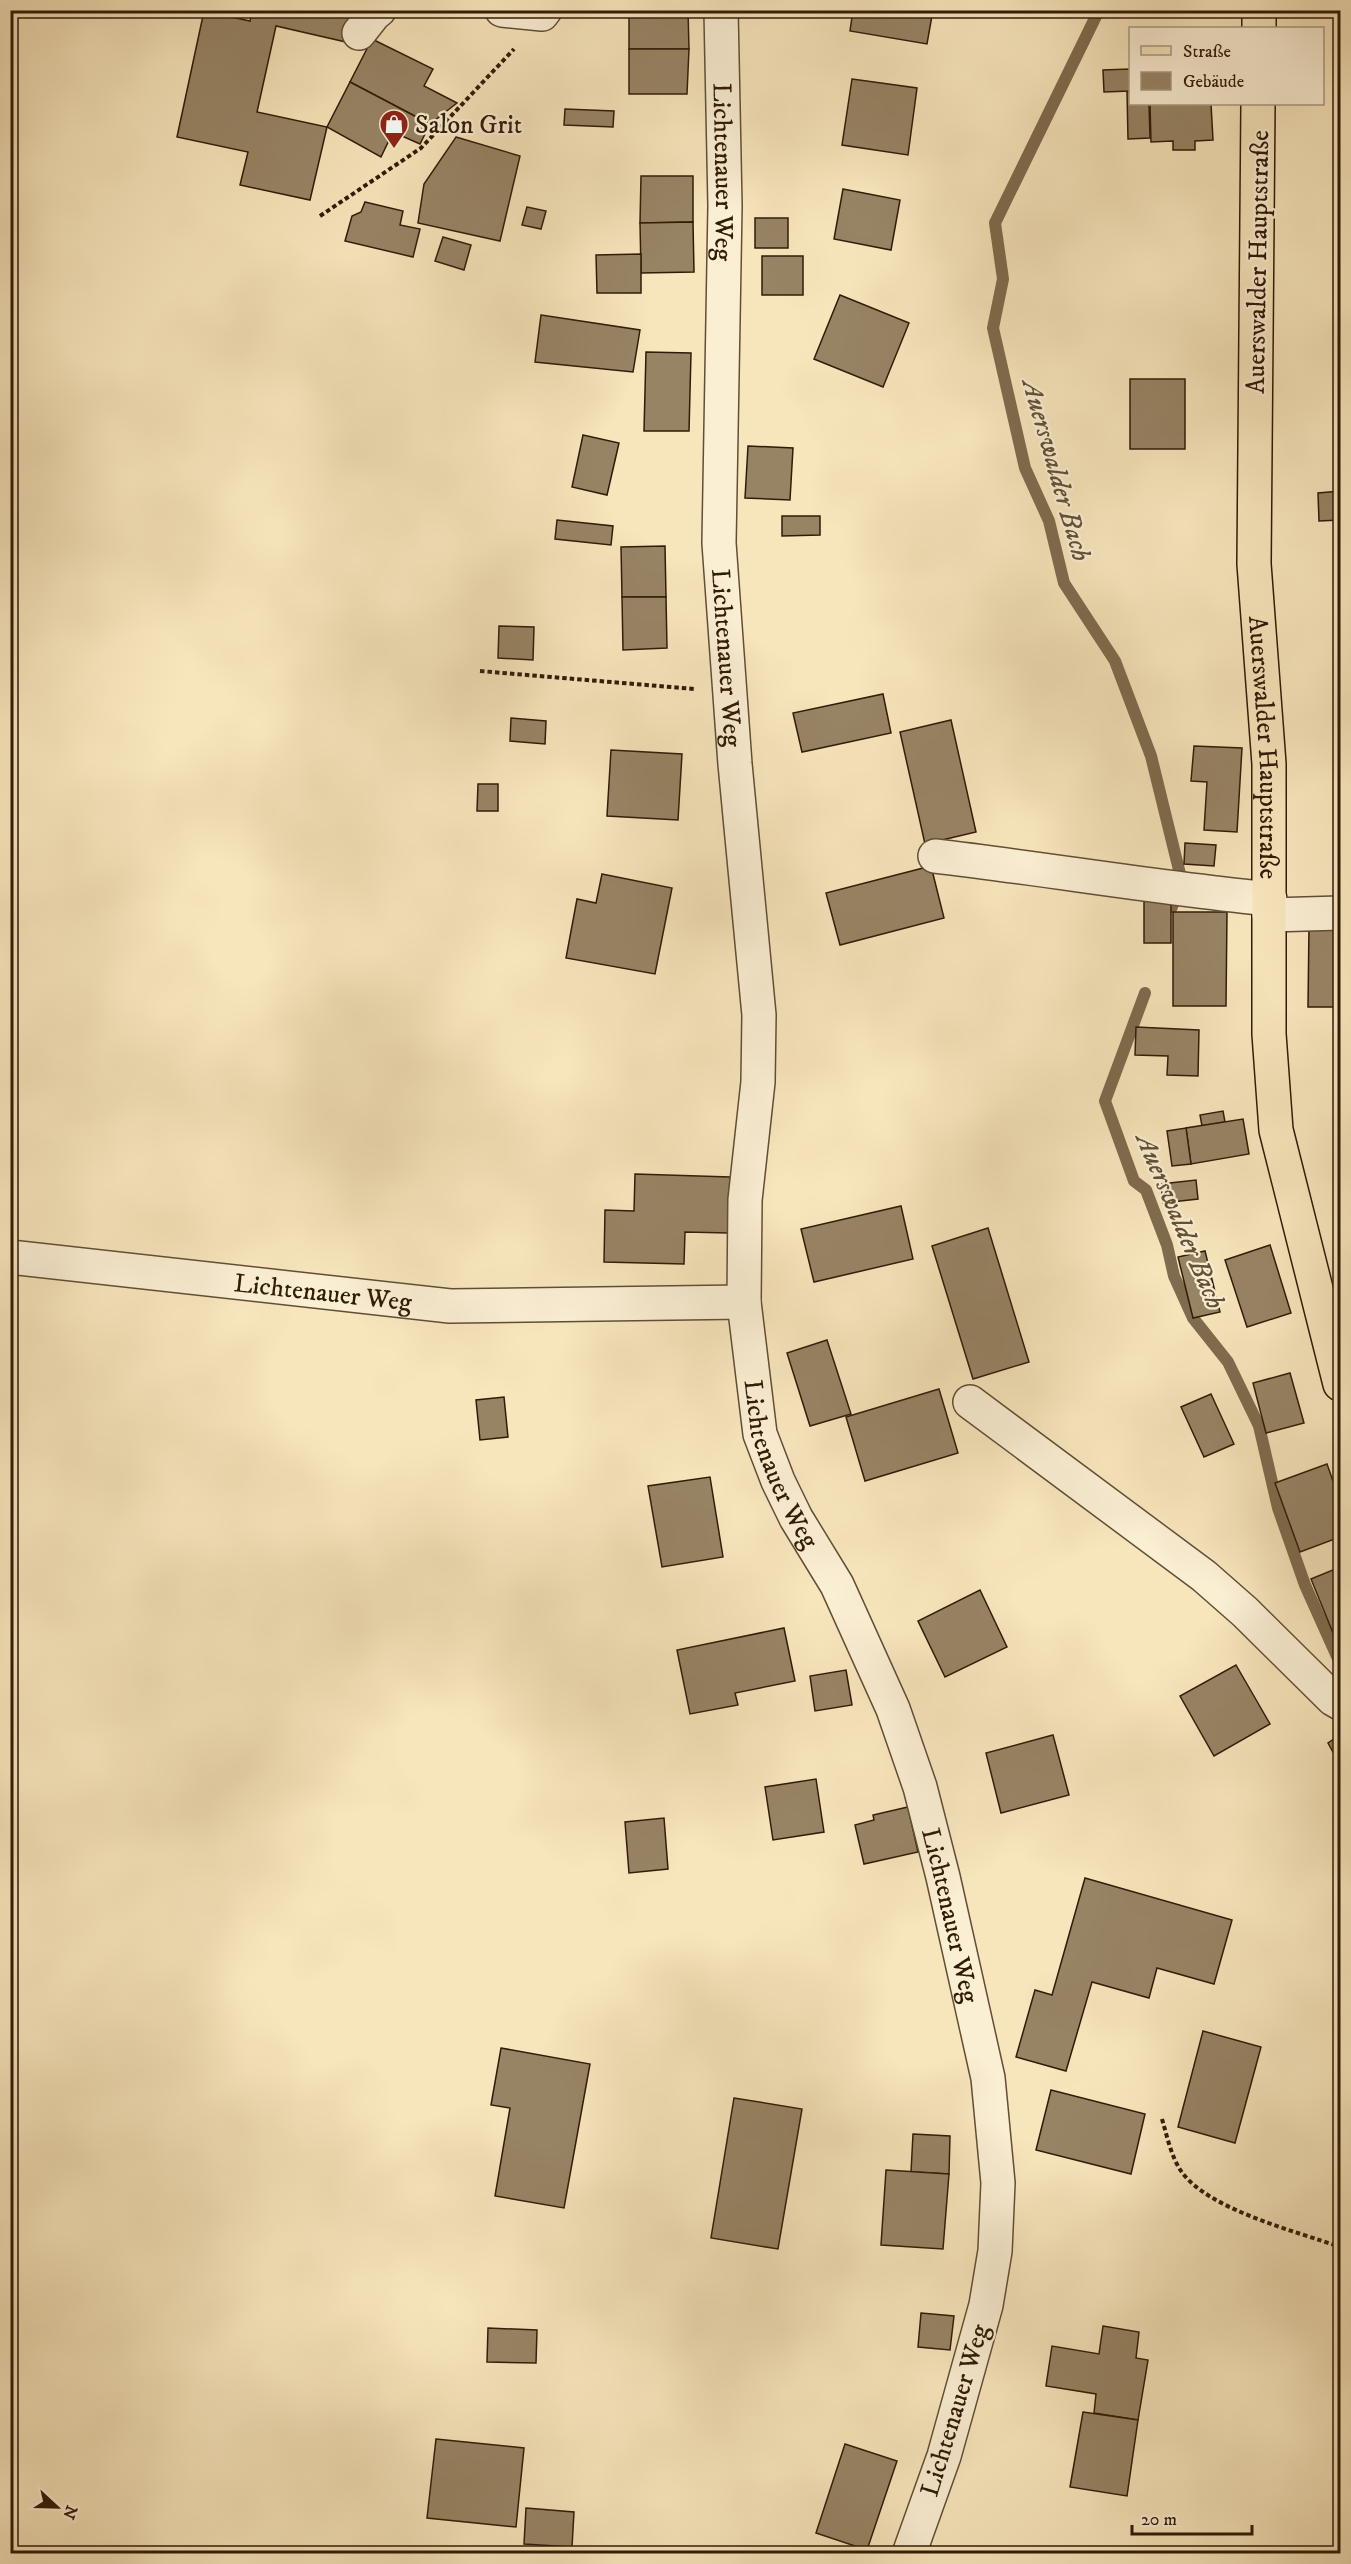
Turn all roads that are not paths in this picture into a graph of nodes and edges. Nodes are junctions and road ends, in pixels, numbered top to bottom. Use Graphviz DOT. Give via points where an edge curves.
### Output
graph roads {
  1 [pos="502,10"];
  2 [pos="721,10"];
  3 [pos="1259,10"];
  4 [pos="543,12"];
  5 [pos="1259,27"];
  6 [pos="1258,105"];
  7 [pos="935,856"];
  8 [pos="1269,907"];
  9 [pos="1341,913"];
  10 [pos="10,1257"];
  11 [pos="744,1302"];
  12 [pos="1341,1384"];
  13 [pos="970,1402"];
  14 [pos="1341,1703"];
  15 [pos="909,2553"];
  1 -- 4 [label="street"];
  2 -- 11 [label="street, Lichtenauer Weg" via="725,206 719,543 759,1015 758,1082 745,1200"];
  3 -- 5 [label="main road"];
  6 -- 8 [label="main road, Auerswalder Hauptstraße" via="1254,564 1269,764"];
  7 -- 8 [label="street" via="1130,880"];
  8 -- 9 [label="street"];
  8 -- 12 [label="main road, Auerswalder Hauptstraße" via="1269,1034 1276,1131"];
  10 -- 11 [label="street, Lichtenauer Weg" via="450,1306"];
  11 -- 15 [label="street, Lichtenauer Weg" via="760,1434 778,1481 837,1585 893,1709 920,1787 988,2078 998,2183 995,2251 988,2294 944,2456"];
  13 -- 14 [label="street" via="1204,1576"];
}
